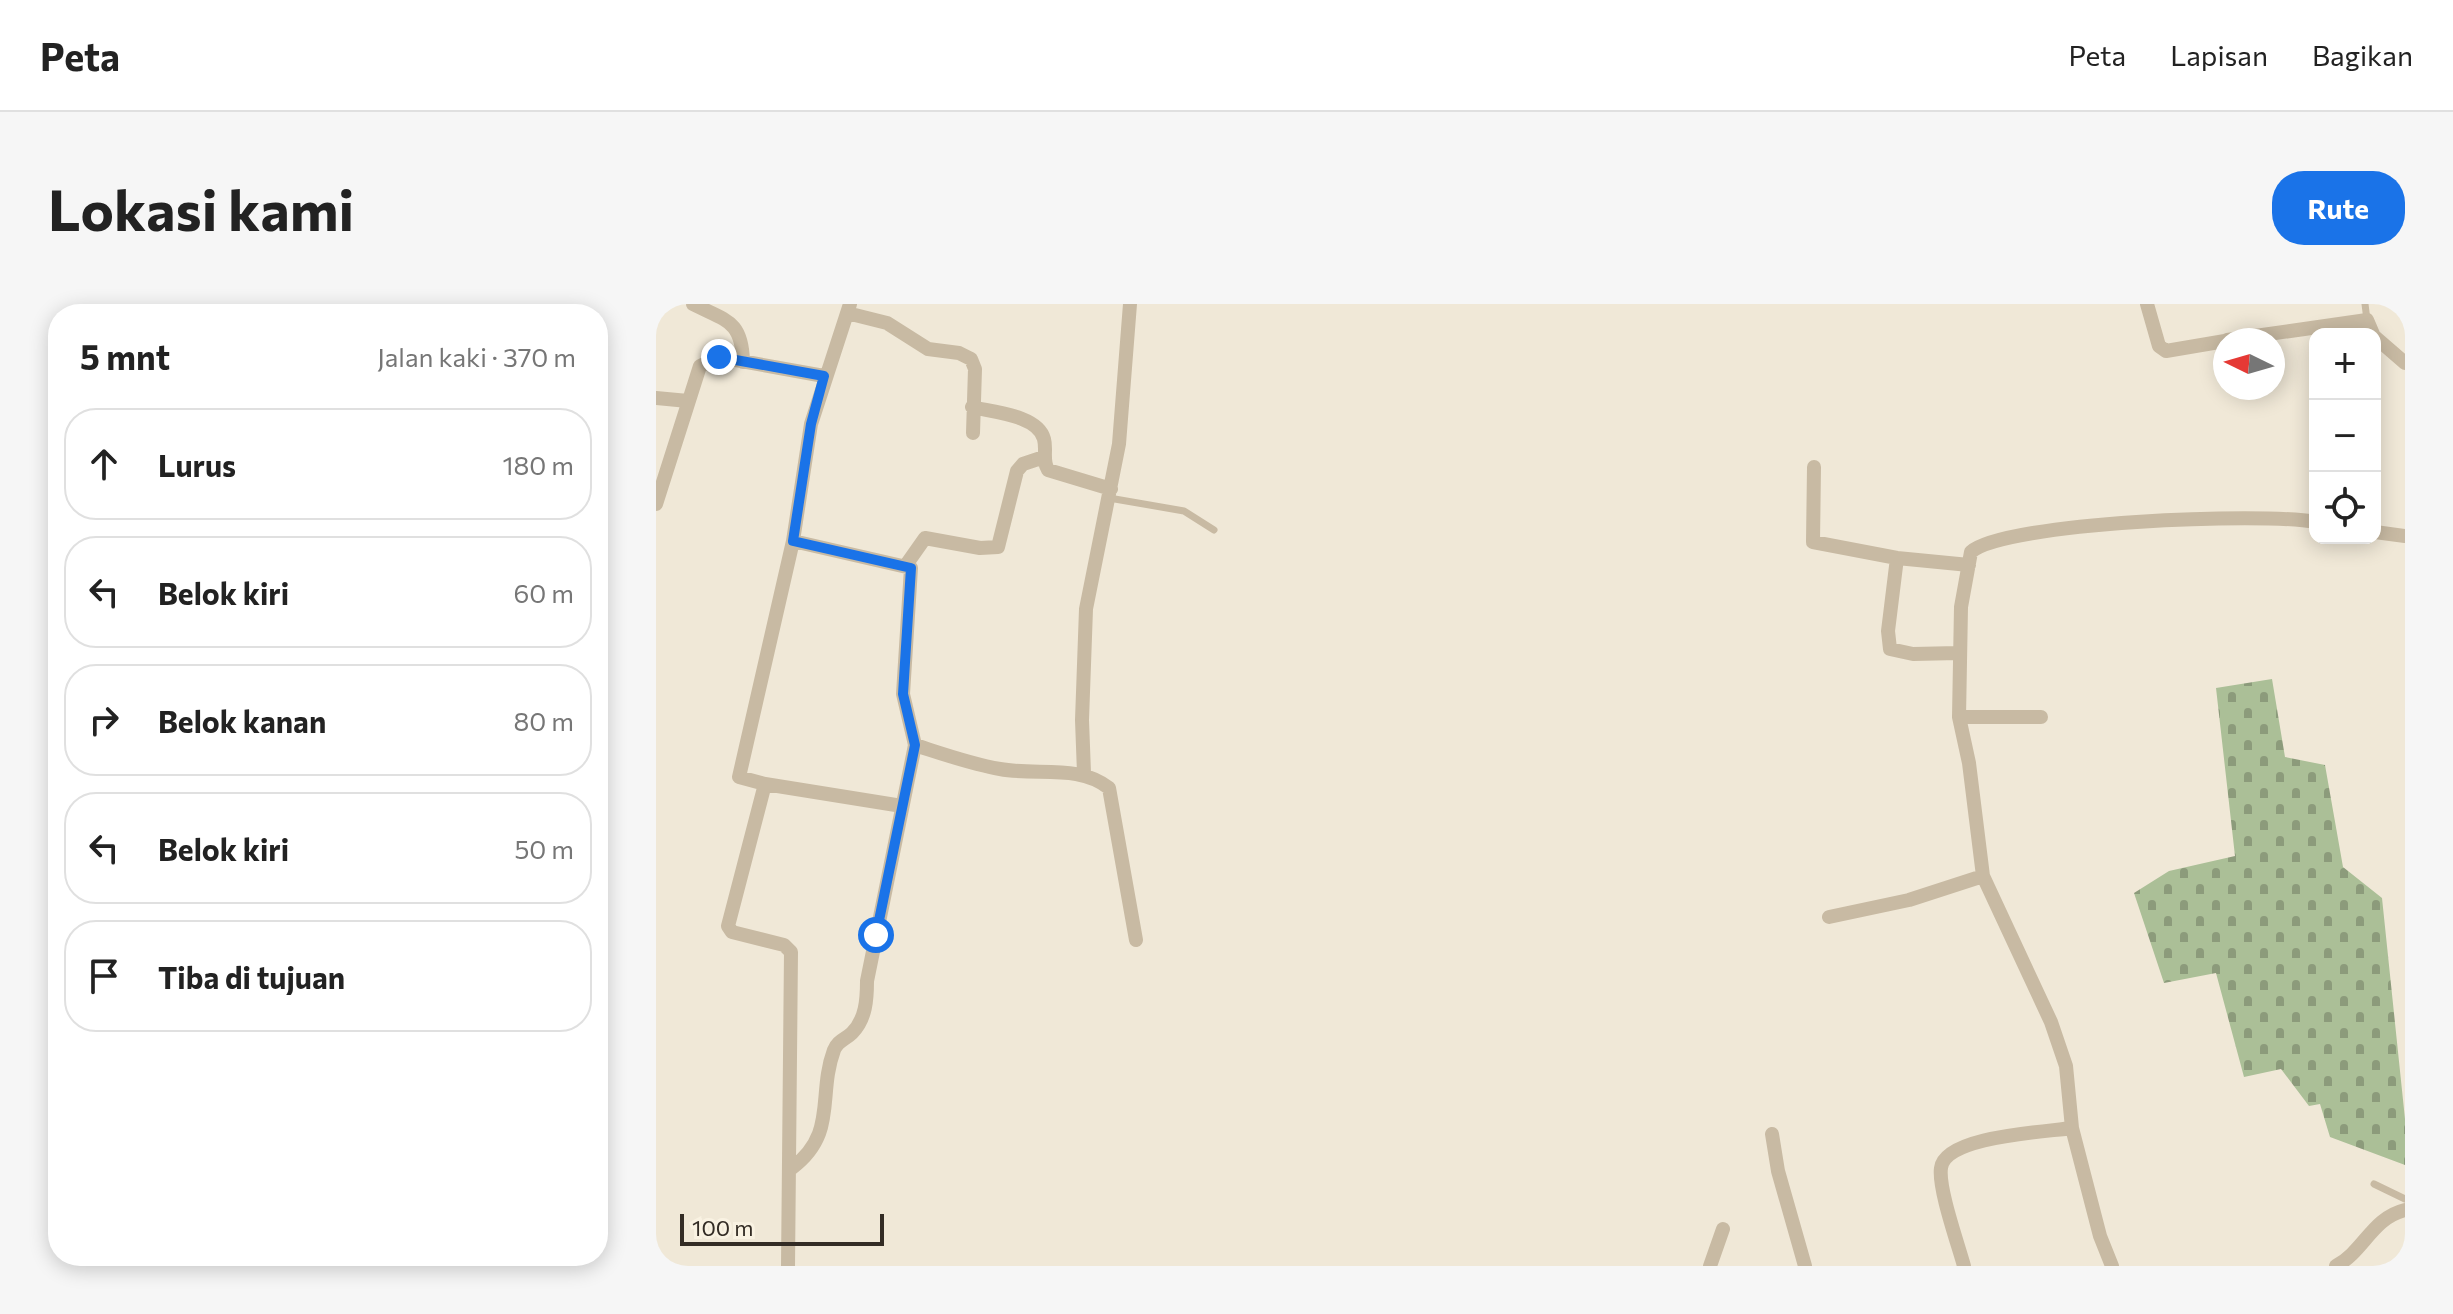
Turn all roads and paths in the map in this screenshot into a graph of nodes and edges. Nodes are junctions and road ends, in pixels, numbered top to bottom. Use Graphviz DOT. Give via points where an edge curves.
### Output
graph roads {
  1 [pos="693,304"];
  2 [pos="1130,304"];
  3 [pos="2147,304"];
  4 [pos="2365,304"];
  5 [pos="848,308"];
  6 [pos="2367,320"];
  7 [pos="2370,328"];
  8 [pos="2285,332"];
  9 [pos="2213,342"];
  10 [pos="2381,342"];
  11 [pos="743,362"];
  12 [pos="2405,363"];
  13 [pos="824,376"];
  14 [pos="656,398"];
  15 [pos="688,401"];
  16 [pos="972,407"];
  17 [pos="973,433"];
  18 [pos="1044,457"];
  19 [pos="1814,467"];
  20 [pos="1110,494"];
  21 [pos="657,499"];
  22 [pos="2309,521"];
  23 [pos="1214,530"];
  24 [pos="2381,533"];
  25 [pos="2405,536"];
  26 [pos="793,541"];
  27 [pos="1897,558"];
  28 [pos="906,565"];
  29 [pos="1969,565"];
  30 [pos="1958,653"];
  31 [pos="1959,717"];
  32 [pos="2041,717"];
  33 [pos="915,745"];
  34 [pos="1084,773"];
  35 [pos="765,784"];
  36 [pos="902,806"];
  37 [pos="1983,876"];
  38 [pos="1829,917"];
  39 [pos="1136,940"];
  40 [pos="2072,1128"];
  41 [pos="1772,1134"];
  42 [pos="792,1168"];
  43 [pos="2374,1184"];
  44 [pos="2405,1199"];
  45 [pos="2405,1210"];
  46 [pos="1723,1229"];
  47 [pos="2357,1248"];
  48 [pos="788,1266"];
  49 [pos="1710,1266"];
  50 [pos="1805,1266"];
  51 [pos="1964,1266"];
  52 [pos="2112,1266"];
  53 [pos="2336,1266"];
  54 [pos="2355,1266"];
  1 -- 11 [label="street" via="732,323 741,334"];
  2 -- 20 [label="street"];
  3 -- 9 [label="street" via="2159,346 2166,351"];
  4 -- 6 [label="lane"];
  5 -- 13 [label="street"];
  5 -- 16 [label="street" via="887,323 928,349 971,359"];
  6 -- 7 [label="street"];
  6 -- 8 [label="street"];
  10 -- 12 [label="street"];
  11 -- 13 [label="street"];
  11 -- 15 [label="street" via="719,357 706,361"];
  13 -- 26 [label="street"];
  14 -- 15 [label="street"];
  15 -- 21 [label="street"];
  16 -- 17 [label="street"];
  16 -- 18 [label="street" via="1038,427"];
  18 -- 20 [label="street" via="1051,472"];
  18 -- 28 [label="street" via="1017,471 998,547 925,538"];
  19 -- 27 [label="street" via="1813,542"];
  20 -- 23 [label="lane" via="1184,511"];
  20 -- 34 [label="street" via="1086,609"];
  22 -- 29 [label="street" via="2263,516 2016,534 1978,546"];
  24 -- 25 [label="street"];
  26 -- 28 [label="street"];
  26 -- 35 [label="street" via="739,777"];
  27 -- 29 [label="street"];
  27 -- 30 [label="street" via="1890,649"];
  28 -- 33 [label="street" via="913,576 903,694"];
  29 -- 30 [label="street"];
  30 -- 31 [label="street"];
  31 -- 32 [label="street"];
  31 -- 37 [label="street"];
  33 -- 34 [label="street" via="998,769"];
  33 -- 36 [label="street"];
  34 -- 39 [label="street" via="1095,776 1112,795"];
  35 -- 36 [label="street"];
  35 -- 42 [label="street" via="729,929 784,945 791,952"];
  36 -- 42 [label="street" via="867,1003 852,1033 836,1045 817,1145"];
  37 -- 38 [label="street" via="1909,900"];
  37 -- 40 [label="street" via="2051,1022 2066,1066"];
  40 -- 51 [label="street" via="1975,1142 1944,1159 1941,1178"];
  40 -- 52 [label="street"];
  41 -- 50 [label="street"];
  42 -- 48 [label="street"];
  43 -- 44 [label="lane"];
  45 -- 47 [label="street" via="2383,1220"];
  46 -- 49 [label="street"];
  47 -- 53 [label="street"];
  47 -- 54 [label="street"];
}
